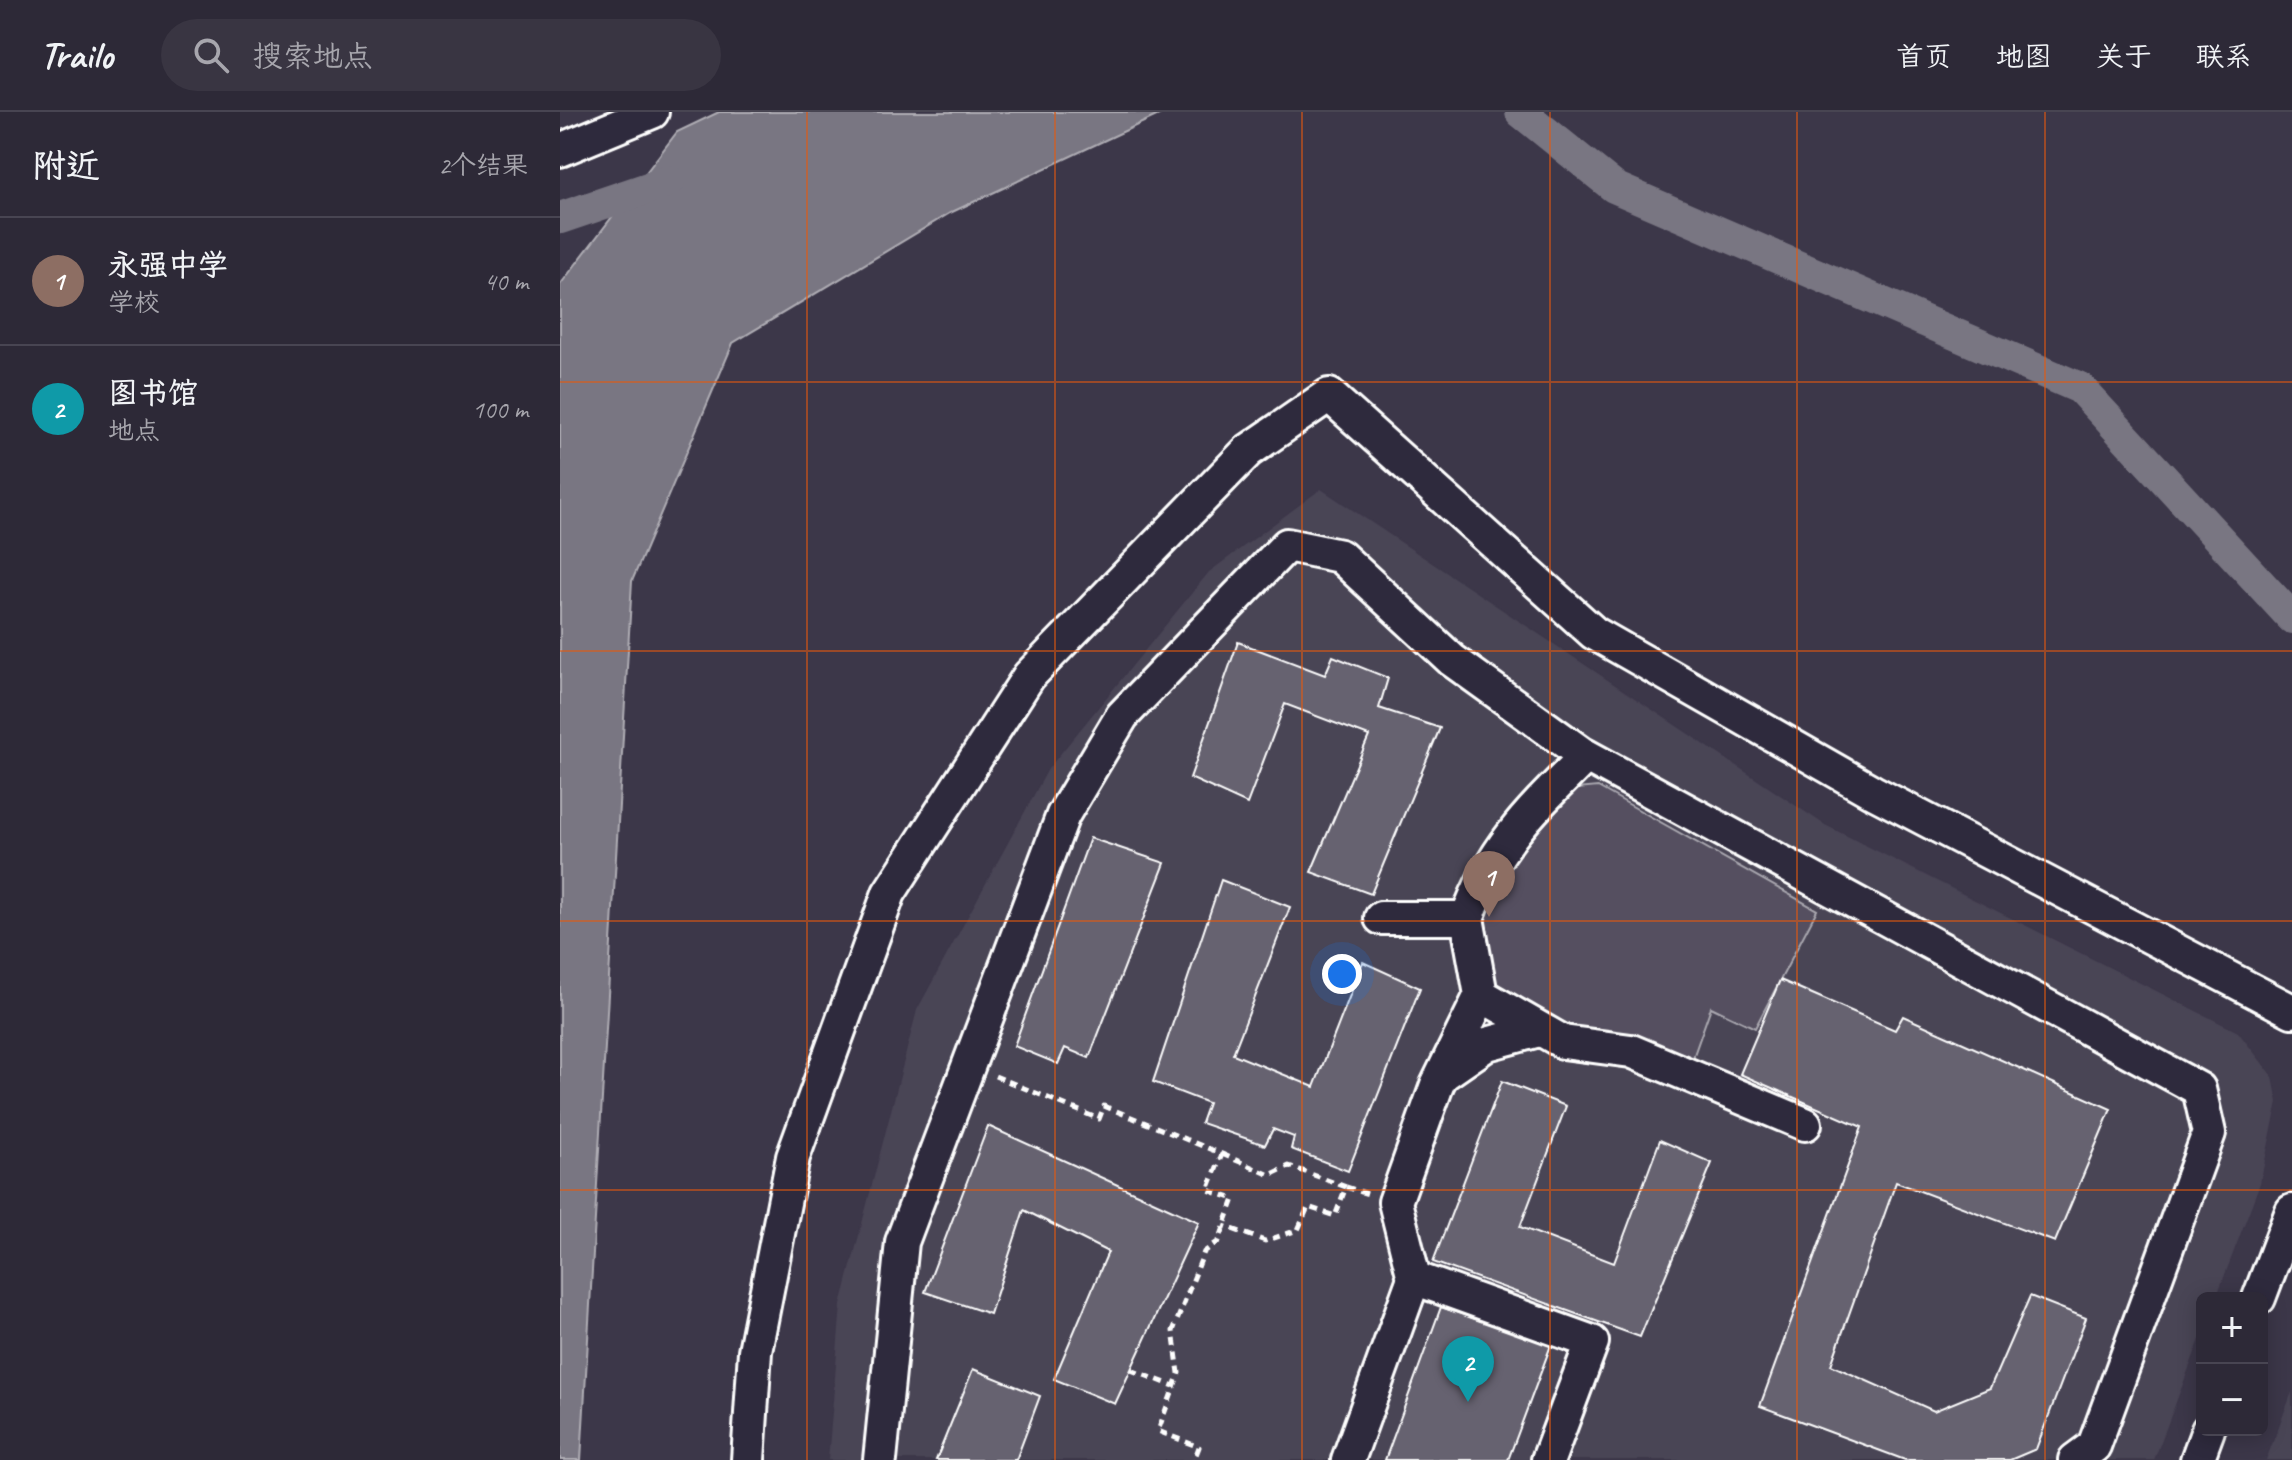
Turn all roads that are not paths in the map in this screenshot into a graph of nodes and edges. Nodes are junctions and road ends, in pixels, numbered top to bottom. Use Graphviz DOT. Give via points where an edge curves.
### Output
graph roads {
  1 [pos="652,112"];
  2 [pos="560,150"];
  3 [pos="1586,756"];
  4 [pos="1381,918"];
  5 [pos="1467,918"];
  6 [pos="1481,995"];
  7 [pos="2292,1011"];
  8 [pos="1539,1030"];
  9 [pos="1442,1075"];
  10 [pos="1805,1124"];
  11 [pos="2292,1211"];
  12 [pos="1414,1278"];
  13 [pos="2261,1292"];
  14 [pos="2206,1436"];
  15 [pos="748,1460"];
  16 [pos="880,1460"];
  17 [pos="1348,1460"];
  18 [pos="1548,1460"];
  19 [pos="2075,1460"];
  20 [pos="2197,1460"];
  1 -- 2 [label="street"];
  3 -- 5 [label="street" via="1512,831 1482,876"];
  3 -- 16 [label="street" via="1452,660 1340,556 1287,545 1122,716 1063,815 902,1242"];
  3 -- 19 [label="street" via="2199,1089 2209,1133 2094,1446"];
  4 -- 5 [label="street"];
  5 -- 6 [label="street"];
  6 -- 8 [label="street"];
  6 -- 9 [label="street"];
  7 -- 15 [label="street" via="1873,792 1594,633 1329,395 1248,451 1029,676 889,893 793,1157 755,1351"];
  8 -- 9 [label="street" via="1487,1044"];
  8 -- 10 [label="street" via="1563,1042 1631,1051"];
  9 -- 12 [label="street" via="1395,1202"];
  11 -- 13 [label="street"];
  12 -- 17 [label="street"];
  12 -- 18 [label="street" via="1592,1342"];
  14 -- 20 [label="street"];
}
